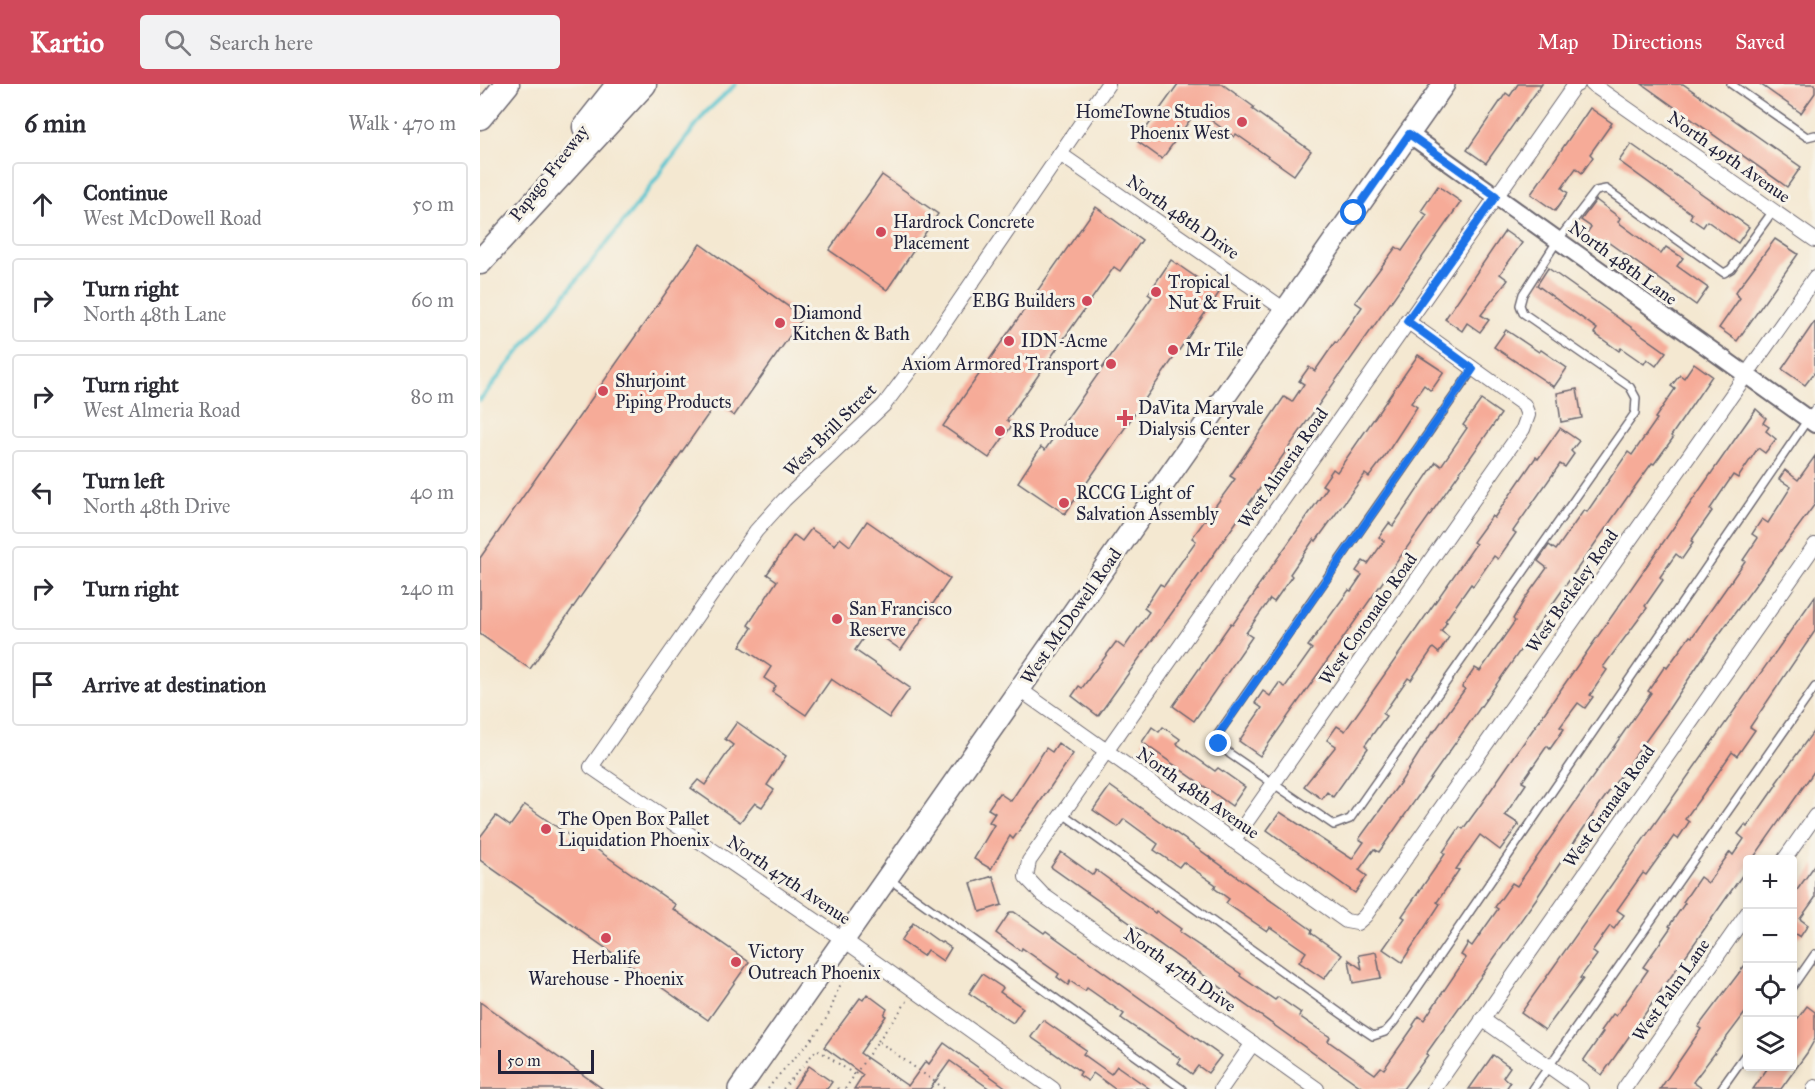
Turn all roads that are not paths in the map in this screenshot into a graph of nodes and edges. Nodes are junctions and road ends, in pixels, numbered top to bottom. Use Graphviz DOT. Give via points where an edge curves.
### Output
graph roads {
  1 [pos="495,84"];
  2 [pos="507,84"];
  3 [pos="619,84"];
  4 [pos="644,84"];
  5 [pos="1108,84"];
  6 [pos="1444,84"];
  7 [pos="1578,84"];
  8 [pos="1592,84"];
  9 [pos="1731,84"];
  10 [pos="480,105"];
  11 [pos="480,117"];
  12 [pos="1409,134"];
  13 [pos="1815,135"];
  14 [pos="1060,154"];
  15 [pos="1496,196"];
  16 [pos="1773,211"];
  17 [pos="1558,240"];
  18 [pos="1815,240"];
  19 [pos="480,262"];
  20 [pos="1815,277"];
  21 [pos="1285,310"];
  22 [pos="1407,321"];
  23 [pos="1473,369"];
  24 [pos="1747,375"];
  25 [pos="1813,418"];
  26 [pos="1815,545"];
  27 [pos="1815,687"];
  28 [pos="1019,689"];
  29 [pos="1107,751"];
  30 [pos="591,767"];
  31 [pos="1274,783"];
  32 [pos="1063,814"];
  33 [pos="1815,816"];
  34 [pos="1233,841"];
  35 [pos="1788,855"];
  36 [pos="1026,877"];
  37 [pos="887,878"];
  38 [pos="1743,919"];
  39 [pos="1357,923"];
  40 [pos="844,940"];
  41 [pos="1815,954"];
  42 [pos="1797,980"];
  43 [pos="1482,1019"];
  44 [pos="1253,1043"];
  45 [pos="1743,1058"];
  46 [pos="1549,1066"];
  47 [pos="739,1089"];
  48 [pos="1053,1089"];
  49 [pos="1182,1089"];
  50 [pos="1221,1089"];
  51 [pos="1317,1089"];
  52 [pos="1434,1089"];
  53 [pos="1533,1089"];
  54 [pos="1581,1089"];
  55 [pos="1624,1089"];
  56 [pos="1721,1089"];
  1 -- 10 [label="highway"];
  2 -- 11 [label="highway"];
  3 -- 19 [label="highway, Papago Freeway"];
  4 -- 19 [label="highway"];
  5 -- 14 [label="street, West Brill Street"];
  6 -- 12 [label="main road, West McDowell Road"];
  7 -- 15 [label="street, West Almeria Road"];
  8 -- 16 [label="street, North 49th Avenue"];
  9 -- 13 [label="lane" via="1807,137"];
  12 -- 15 [label="street, North 48th Lane"];
  12 -- 21 [label="main road, West McDowell Road"];
  14 -- 21 [label="street, North 48th Drive"];
  14 -- 30 [label="street, West Brill Street" via="884,405 756,531"];
  15 -- 17 [label="street, North 48th Lane"];
  15 -- 22 [label="street, West Almeria Road"];
  16 -- 17 [label="lane" via="1731,269 1724,273 1606,189 1596,191"];
  16 -- 18 [label="street, North 49th Avenue"];
  17 -- 24 [label="street, North 48th Lane"];
  17 -- 31 [label="lane" via="1523,294 1523,313 1630,387 1636,398 1635,413 1350,819 1334,825"];
  20 -- 24 [label="street, West Berkeley Road"];
  21 -- 28 [label="main road, West McDowell Road"];
  22 -- 23 [label="street"];
  22 -- 29 [label="street, West Almeria Road"];
  23 -- 31 [label="street, West Coronado Road" via="1524,405 1528,415 1523,429"];
  23 -- 31 [label="lane" via="1218,735 1219,744"];
  24 -- 25 [label="street, North 48th Lane"];
  24 -- 39 [label="street, West Berkeley Road"];
  25 -- 32 [label="lane" via="1385,1032 1372,1036"];
  26 -- 43 [label="street, West Granada Road"];
  27 -- 46 [label="lane"];
  28 -- 29 [label="street, North 48th Avenue"];
  28 -- 37 [label="main road, West McDowell Road"];
  29 -- 32 [label="street, West Almeria Road"];
  29 -- 34 [label="street, North 48th Avenue"];
  30 -- 40 [label="street, North 47th Avenue"];
  31 -- 34 [label="street, West Coronado Road"];
  32 -- 36 [label="street, West Almeria Road" via="1029,861"];
  33 -- 35 [label="street"];
  34 -- 39 [label="street, North 48th Avenue" via="1346,921"];
  36 -- 44 [label="street, North 47th Drive" via="1042,895"];
  37 -- 40 [label="main road, West McDowell Road"];
  37 -- 49 [label="lane"];
  38 -- 55 [label="street, West Palm Lane"];
  40 -- 47 [label="main road, West McDowell Road"];
  40 -- 48 [label="street, North 47th Avenue"];
  41 -- 42 [label="lane"];
  43 -- 46 [label="street"];
  43 -- 52 [label="street, West Granada Road"];
  44 -- 50 [label="street"];
  44 -- 51 [label="street, North 47th Drive"];
  45 -- 56 [label="lane"];
  46 -- 53 [label="lane"];
  46 -- 54 [label="street"];
}
